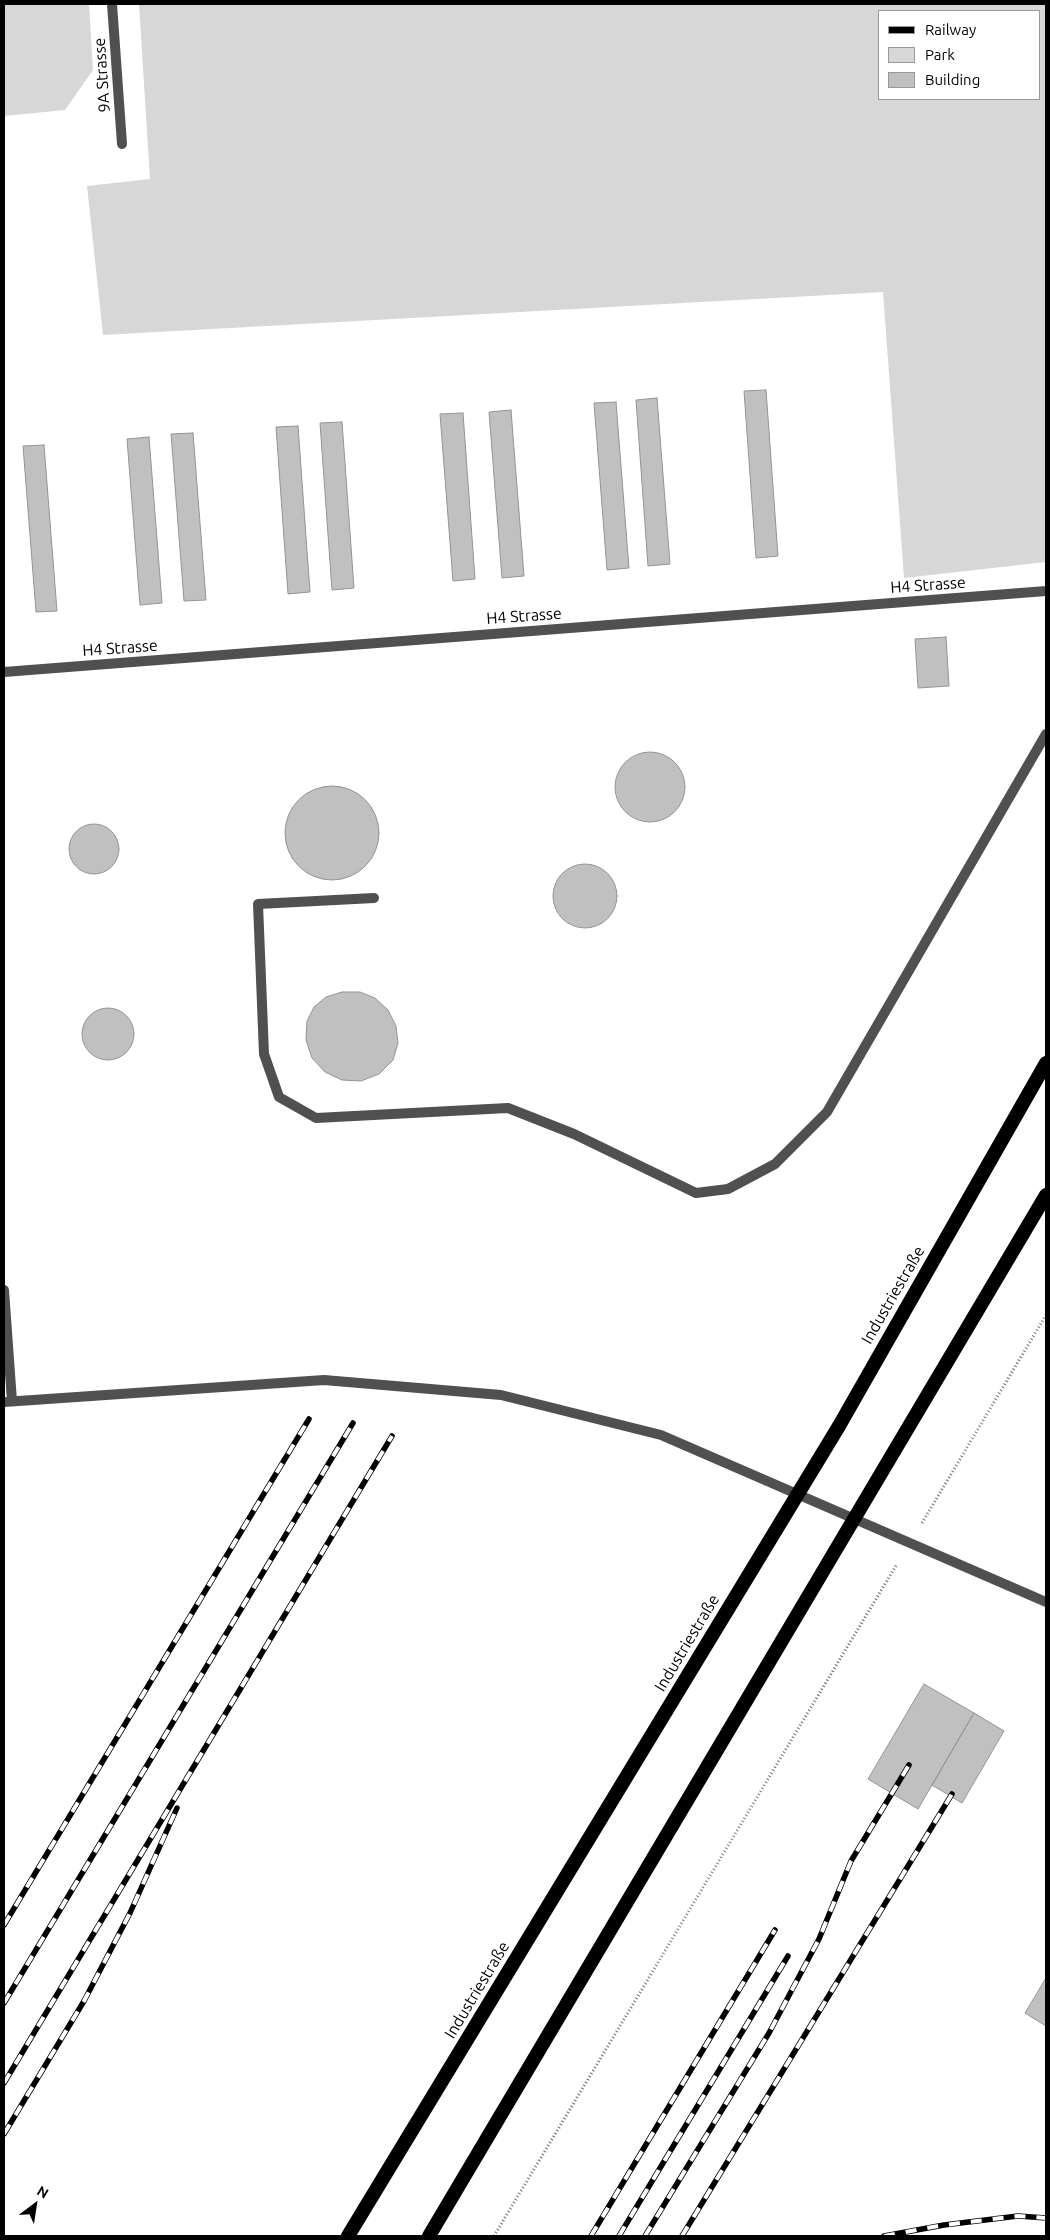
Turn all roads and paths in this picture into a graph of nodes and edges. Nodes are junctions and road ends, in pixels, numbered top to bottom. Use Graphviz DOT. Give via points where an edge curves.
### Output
graph roads {
  1 [pos="112,4"];
  2 [pos="122,144"];
  3 [pos="1046,591"];
  4 [pos="4,672"];
  5 [pos="1046,734"];
  6 [pos="374,898"];
  7 [pos="1046,1063"];
  8 [pos="1046,1195"];
  9 [pos="4,1290"];
  10 [pos="1046,1315"];
  11 [pos="8,1402"];
  12 [pos="918,1528"];
  13 [pos="898,1562"];
  14 [pos="1046,1602"];
  15 [pos="348,2236"];
  16 [pos="429,2236"];
  17 [pos="494,2236"];
  1 -- 2 [label="lane, 9A Strasse"];
  3 -- 4 [label="lane, H4 Strasse"];
  5 -- 6 [label="lane" via="827,1112 775,1164 728,1189 696,1193 574,1134 508,1108 316,1118 279,1096 264,1054 258,904"];
  7 -- 15 [label="highway, Industriestraße" via="839,1426"];
  8 -- 16 [label="highway"];
  9 -- 11 [label="lane"];
  10 -- 12 [label="path"];
  11 -- 14 [label="lane" via="324,1380 501,1395 660,1435"];
  13 -- 17 [label="path"];
}
